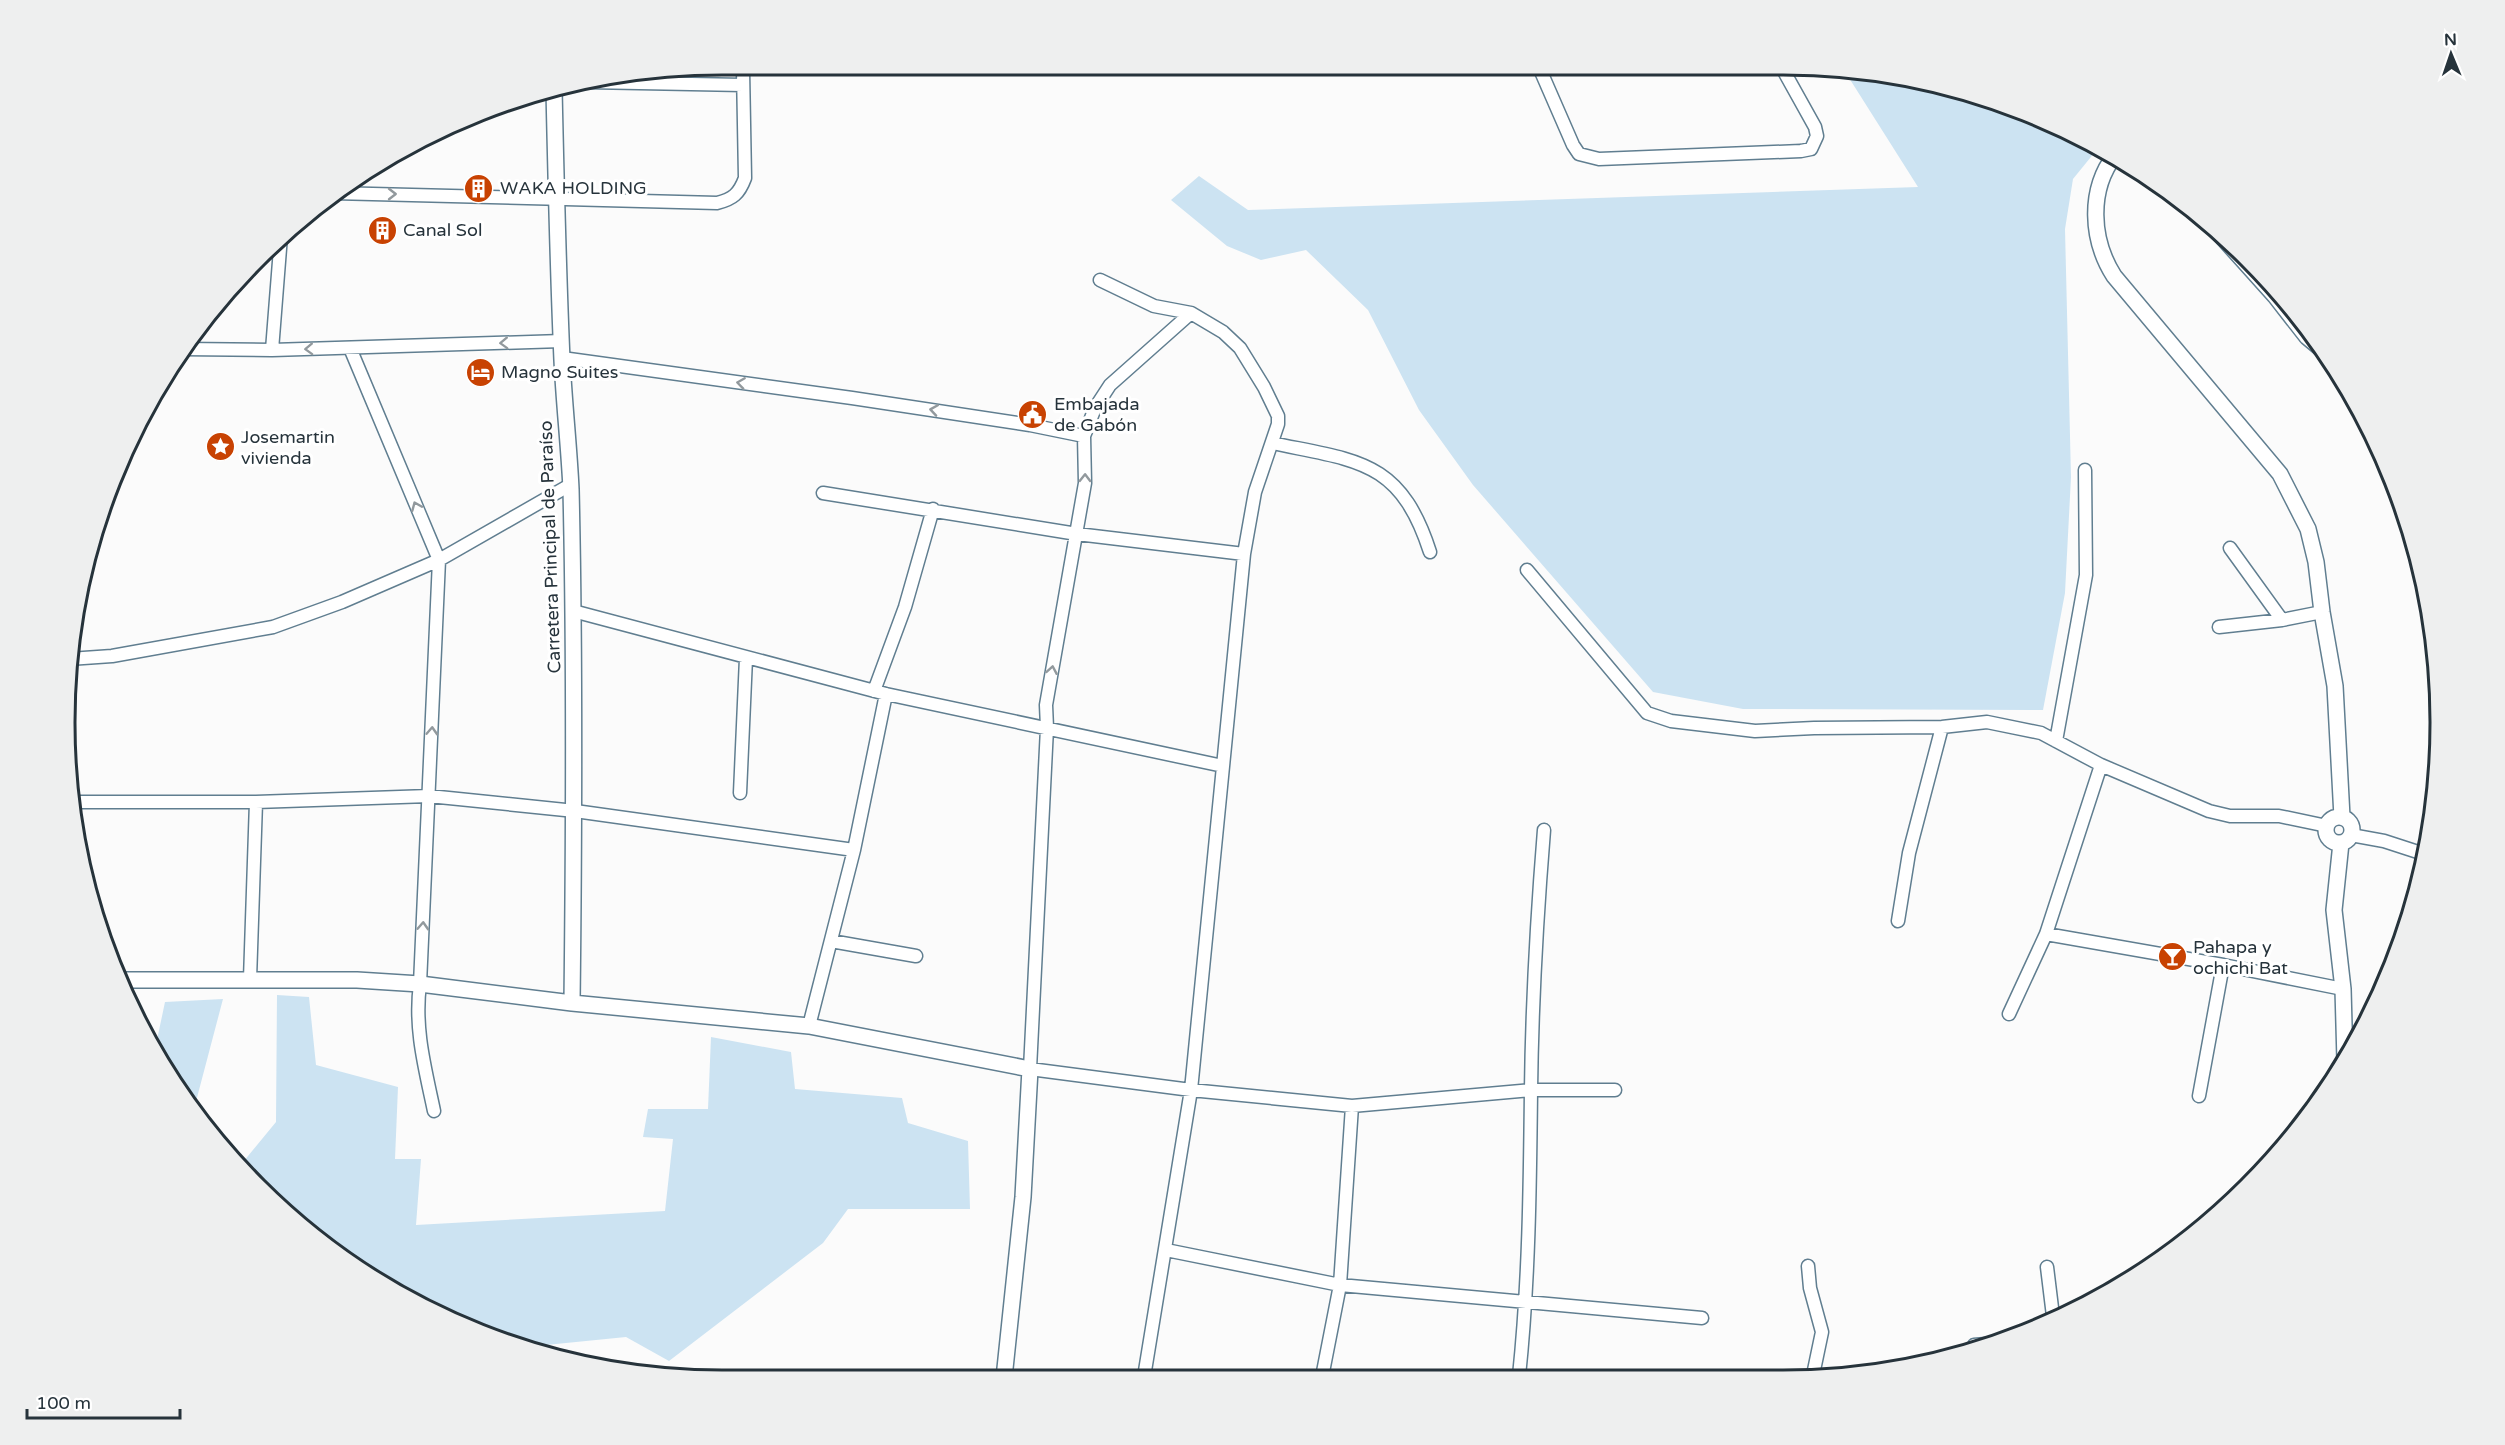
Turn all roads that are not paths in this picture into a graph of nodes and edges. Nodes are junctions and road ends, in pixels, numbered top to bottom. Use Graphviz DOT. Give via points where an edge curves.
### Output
graph roads {
  1 [pos="743,75"];
  2 [pos="1542,75"];
  3 [pos="1786,75"];
  4 [pos="626,83"];
  5 [pos="743,85"];
  6 [pos="554,97"];
  7 [pos="2110,164"];
  8 [pos="350,193"];
  9 [pos="556,198"];
  10 [pos="280,251"];
  11 [pos="1100,280"];
  12 [pos="1191,313"];
  13 [pos="562,341"];
  14 [pos="350,348"];
  15 [pos="194,349"];
  16 [pos="272,350"];
  17 [pos="562,358"];
  18 [pos="1084,436"];
  19 [pos="1272,443"];
  20 [pos="2085,470"];
  21 [pos="570,485"];
  22 [pos="823,493"];
  23 [pos="933,510"];
  24 [pos="1077,534"];
  25 [pos="2230,548"];
  26 [pos="1430,552"];
  27 [pos="1244,554"];
  28 [pos="439,560"];
  29 [pos="1527,570"];
  30 [pos="573,611"];
  31 [pos="2322,612"];
  32 [pos="2282,620"];
  33 [pos="2219,627"];
  34 [pos="79,658"];
  35 [pos="746,658"];
  36 [pos="880,693"];
  37 [pos="1942,727"];
  38 [pos="1047,728"];
  39 [pos="2056,741"];
  40 [pos="2101,765"];
  41 [pos="1224,766"];
  42 [pos="740,793"];
  43 [pos="429,796"];
  44 [pos="80,802"];
  45 [pos="256,802"];
  46 [pos="574,811"];
  47 [pos="2342,817"];
  48 [pos="2327,826"];
  49 [pos="1544,830"];
  50 [pos="2346,839"];
  51 [pos="854,850"];
  52 [pos="2417,852"];
  53 [pos="1898,921"];
  54 [pos="2046,934"];
  55 [pos="831,941"];
  56 [pos="915,956"];
  57 [pos="2223,965"];
  58 [pos="250,979"];
  59 [pos="129,980"];
  60 [pos="420,984"];
  61 [pos="2343,989"];
  62 [pos="572,1003"];
  63 [pos="2009,1014"];
  64 [pos="810,1026"];
  65 [pos="2345,1043"];
  66 [pos="1030,1069"];
  67 [pos="1191,1090"];
  68 [pos="1531,1090"];
  69 [pos="1615,1090"];
  70 [pos="2199,1096"];
  71 [pos="1352,1106"];
  72 [pos="434,1111"];
  73 [pos="1166,1250"];
  74 [pos="1808,1266"];
  75 [pos="2047,1267"];
  76 [pos="1340,1285"];
  77 [pos="1526,1303"];
  78 [pos="2052,1311"];
  79 [pos="1702,1318"];
  80 [pos="1814,1369"];
  81 [pos="1005,1370"];
  82 [pos="1145,1370"];
  83 [pos="1323,1370"];
  84 [pos="1520,1370"];
  1 -- 5 [label="street"];
  2 -- 3 [label="street" via="1579,154 1599,159 1811,149 1817,136 1815,128"];
  4 -- 5 [label="street"];
  5 -- 9 [label="street" via="745,178 741,191 730,200"];
  6 -- 9 [label="street, Carretera Principal de Paraíso"];
  7 -- 31 [label="street" via="2103,175 2095,223 2106,263 2280,474 2308,529"];
  8 -- 9 [label="street, one-way"];
  9 -- 13 [label="street, Carretera Principal de Paraíso"];
  10 -- 16 [label="street"];
  11 -- 12 [label="street" via="1154,306"];
  12 -- 18 [label="street" via="1110,385"];
  12 -- 19 [label="street" via="1240,348 1278,416"];
  13 -- 14 [label="street, one-way"];
  13 -- 17 [label="street, Carretera Principal de Paraíso"];
  14 -- 16 [label="street, one-way"];
  28 -- 14 [label="street, one-way"];
  15 -- 16 [label="street"];
  18 -- 17 [label="street, one-way" via="852,398"];
  17 -- 21 [label="street, Carretera Principal de Paraíso"];
  24 -- 18 [label="street, one-way" via="1085,483"];
  19 -- 26 [label="street" via="1373,468 1395,486 1413,512"];
  19 -- 27 [label="street" via="1255,492"];
  20 -- 39 [label="street" via="2086,574"];
  21 -- 28 [label="street"];
  21 -- 30 [label="street, Carretera Principal de Paraíso"];
  22 -- 23 [label="street"];
  23 -- 24 [label="street"];
  23 -- 36 [label="street"];
  24 -- 27 [label="street"];
  38 -- 24 [label="street, one-way" via="1046,705"];
  25 -- 32 [label="street"];
  27 -- 41 [label="street"];
  28 -- 34 [label="street" via="273,627 112,656"];
  43 -- 28 [label="street, one-way"];
  29 -- 37 [label="street" via="1647,713 1671,721 1755,731"];
  30 -- 35 [label="street"];
  30 -- 46 [label="street, Carretera Principal de Paraíso"];
  31 -- 32 [label="street"];
  31 -- 47 [label="street" via="2338,712"];
  32 -- 33 [label="street"];
  35 -- 36 [label="street"];
  35 -- 42 [label="street"];
  36 -- 38 [label="street"];
  36 -- 51 [label="street"];
  37 -- 39 [label="street" via="1987,722 2041,733"];
  37 -- 53 [label="street" via="1909,853"];
  38 -- 41 [label="street"];
  38 -- 66 [label="street"];
  39 -- 40 [label="street"];
  40 -- 48 [label="street" via="2209,811 2230,816 2278,816"];
  40 -- 54 [label="street"];
  41 -- 67 [label="street"];
  43 -- 45 [label="street"];
  43 -- 46 [label="street"];
  60 -- 43 [label="street, one-way"];
  44 -- 45 [label="street"];
  45 -- 58 [label="street"];
  46 -- 51 [label="street"];
  46 -- 62 [label="street, Carretera Principal de Paraíso"];
  47 -- 48 [label="street"];
  47 -- 50 [label="street" via="2349,822"];
  48 -- 50 [label="street" via="2329,838"];
  49 -- 68 [label="street"];
  50 -- 52 [label="street" via="2384,841"];
  50 -- 61 [label="street" via="2334,910"];
  51 -- 55 [label="street"];
  54 -- 57 [label="street"];
  54 -- 63 [label="street"];
  55 -- 56 [label="street"];
  55 -- 64 [label="street"];
  57 -- 61 [label="street"];
  57 -- 70 [label="street"];
  58 -- 59 [label="street"];
  58 -- 60 [label="street"];
  60 -- 62 [label="street"];
  60 -- 72 [label="street" via="419,1036"];
  61 -- 65 [label="street"];
  62 -- 64 [label="street"];
  64 -- 66 [label="street"];
  66 -- 67 [label="street"];
  66 -- 81 [label="street" via="1023,1197"];
  67 -- 71 [label="street"];
  67 -- 73 [label="street"];
  68 -- 69 [label="street"];
  68 -- 71 [label="street"];
  68 -- 77 [label="street"];
  71 -- 76 [label="street"];
  73 -- 76 [label="street"];
  73 -- 82 [label="street"];
  74 -- 80 [label="street" via="1822,1332"];
  75 -- 78 [label="street"];
  76 -- 77 [label="street"];
  76 -- 83 [label="street"];
  77 -- 79 [label="street"];
  77 -- 84 [label="street"];
}
